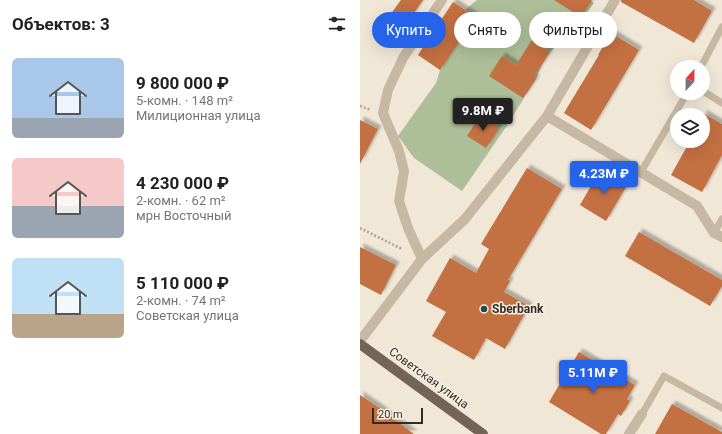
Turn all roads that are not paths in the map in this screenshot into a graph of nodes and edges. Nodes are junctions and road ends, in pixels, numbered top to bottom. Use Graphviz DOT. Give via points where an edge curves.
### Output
graph roads {
  1 [pos="442,0"];
  2 [pos="615,0"];
  3 [pos="722,27"];
  4 [pos="705,60"];
  5 [pos="710,95"];
  6 [pos="683,100"];
  7 [pos="722,103"];
  8 [pos="547,116"];
  9 [pos="641,172"];
  10 [pos="722,219"];
  11 [pos="718,235"];
  12 [pos="422,259"];
  13 [pos="360,340"];
  14 [pos="360,344"];
  15 [pos="722,408"];
  16 [pos="642,414"];
  17 [pos="483,434"];
  18 [pos="629,434"];
  1 -- 12 [label="street" via="403,58 388,90 383,113 399,151 404,171 399,201"];
  2 -- 8 [label="street"];
  3 -- 4 [label="lane"];
  5 -- 7 [label="lane"];
  6 -- 9 [label="lane"];
  8 -- 9 [label="street"];
  8 -- 12 [label="street" via="465,219"];
  9 -- 11 [label="street" via="697,206"];
  10 -- 11 [label="lane"];
  12 -- 13 [label="street"];
  14 -- 17 [label="main road, Советская улица"];
  15 -- 16 [label="lane" via="664,376"];
  16 -- 18 [label="street"];
}
